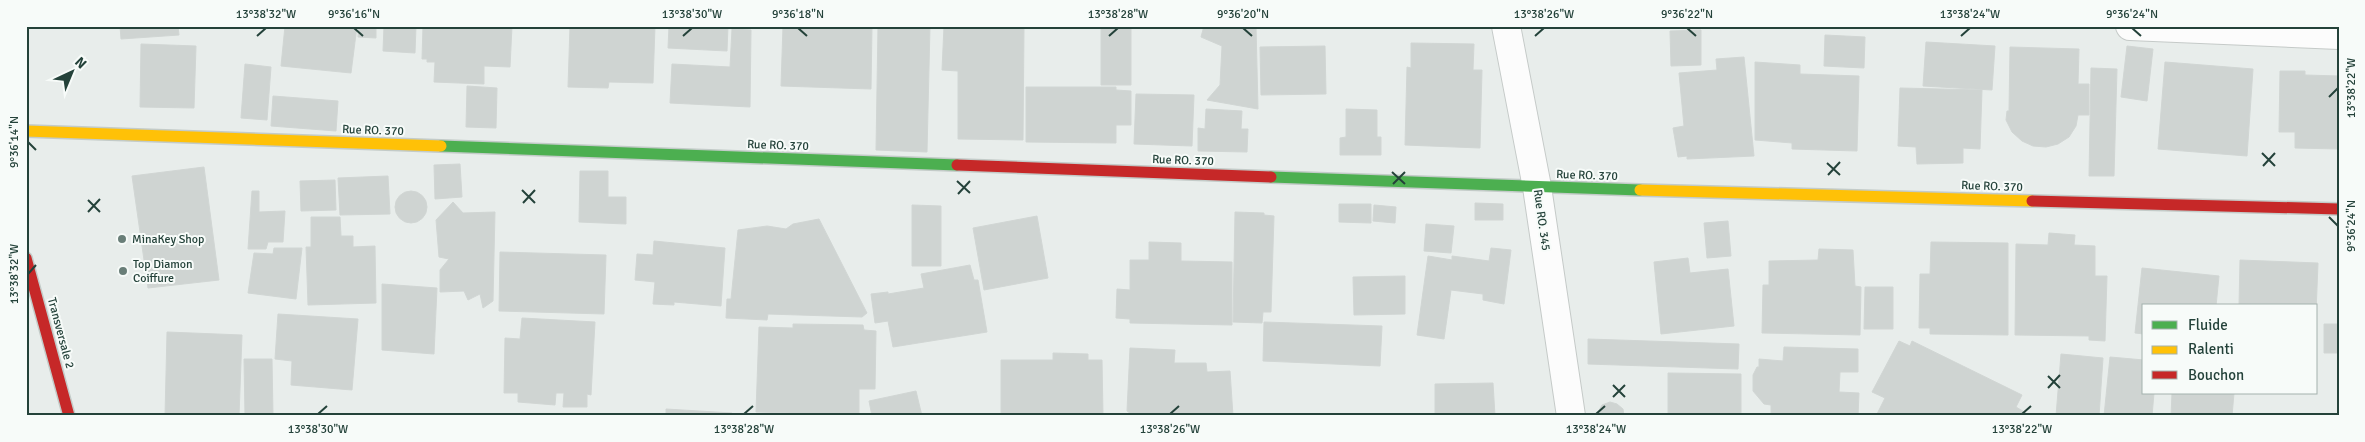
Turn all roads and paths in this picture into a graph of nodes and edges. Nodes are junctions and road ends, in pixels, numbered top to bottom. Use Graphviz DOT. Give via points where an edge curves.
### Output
graph roads {
  1 [pos="1506,26"];
  2 [pos="2130,26"];
  3 [pos="2339,35"];
  4 [pos="26,130"];
  5 [pos="1538,187"];
  6 [pos="2339,209"];
  7 [pos="26,258"];
  8 [pos="69,416"];
  9 [pos="1571,416"];
  1 -- 5 [label="street, Rue RO. 345"];
  2 -- 3 [label="street"];
  4 -- 5 [label="street, Rue RO. 370"];
  5 -- 6 [label="street, Rue RO. 370"];
  5 -- 9 [label="street, Rue RO. 345"];
  7 -- 8 [label="street, Transversale 2"];
}
